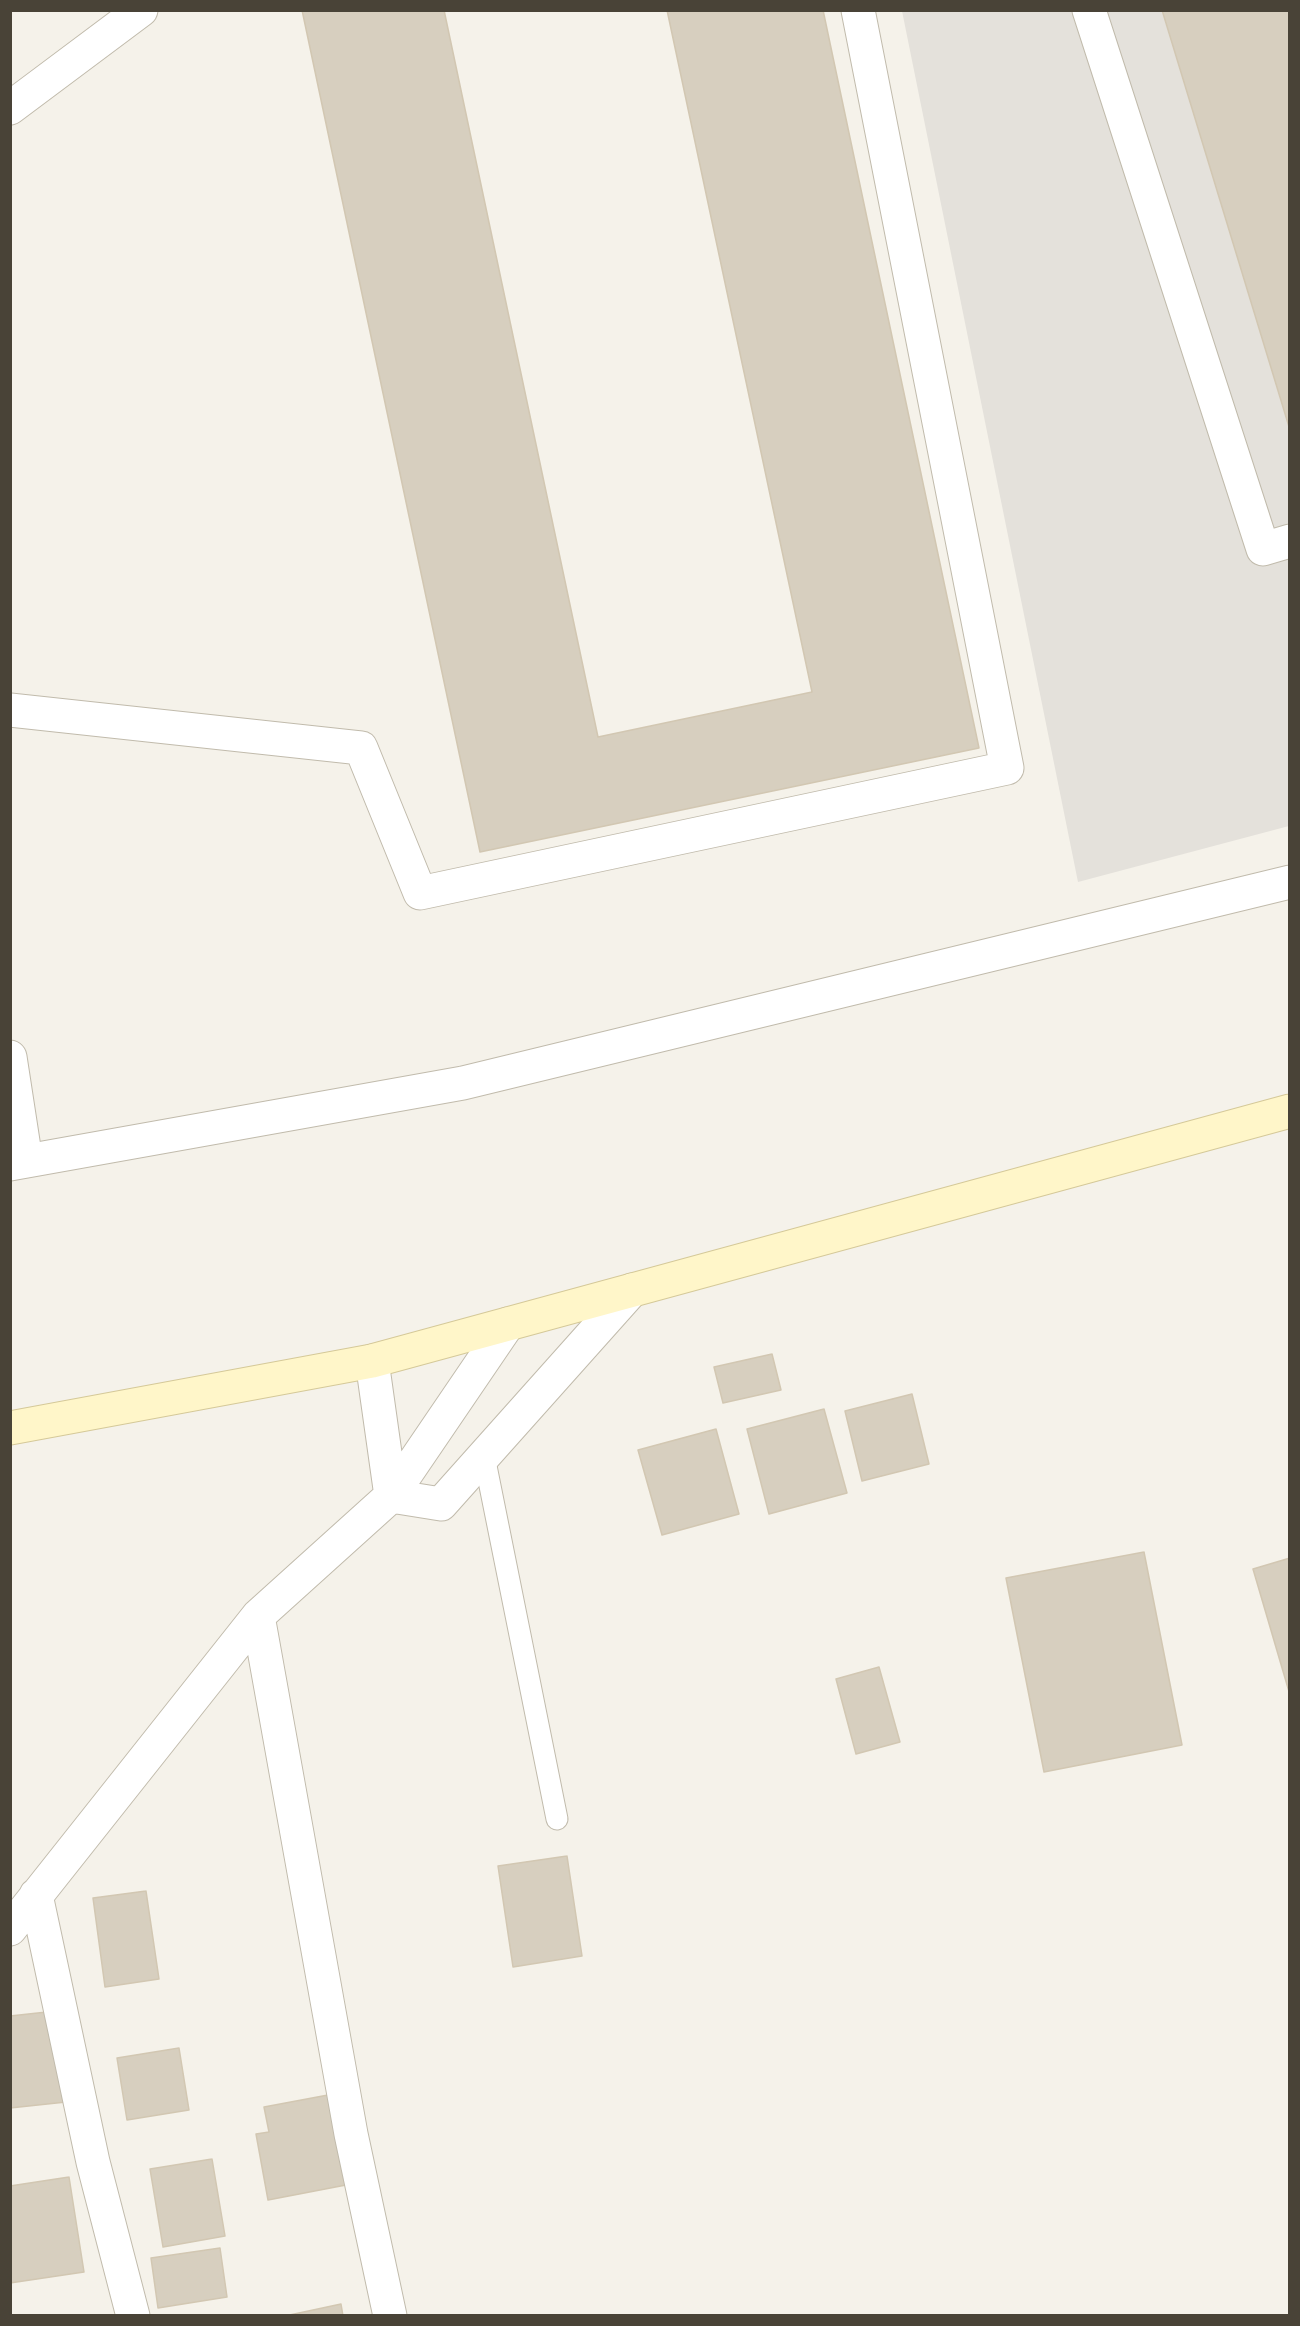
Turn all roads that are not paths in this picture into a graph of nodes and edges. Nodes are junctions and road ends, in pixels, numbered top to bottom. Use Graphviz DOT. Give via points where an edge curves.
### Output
graph roads {
  1 [pos="141,10"];
  2 [pos="858,10"];
  3 [pos="1089,10"];
  4 [pos="10,108"];
  5 [pos="1290,541"];
  6 [pos="10,710"];
  7 [pos="1290,882"];
  8 [pos="10,1057"];
  9 [pos="1290,1111"];
  10 [pos="18,1162"];
  11 [pos="632,1290"];
  12 [pos="508,1324"];
  13 [pos="372,1361"];
  14 [pos="10,1428"];
  15 [pos="484,1456"];
  16 [pos="391,1496"];
  17 [pos="258,1616"];
  18 [pos="557,1819"];
  19 [pos="36,1895"];
  20 [pos="10,1929"];
  21 [pos="133,2316"];
  22 [pos="390,2316"];
  1 -- 4 [label="street"];
  2 -- 6 [label="street" via="1007,768 420,893 361,748"];
  3 -- 5 [label="street" via="1263,549"];
  7 -- 10 [label="street" via="463,1083"];
  8 -- 10 [label="street"];
  9 -- 11 [label="main road"];
  11 -- 12 [label="main road"];
  11 -- 15 [label="street"];
  12 -- 13 [label="main road"];
  12 -- 16 [label="street"];
  13 -- 14 [label="main road"];
  13 -- 16 [label="street"];
  15 -- 16 [label="street" via="441,1504"];
  15 -- 18 [label="lane"];
  16 -- 17 [label="street"];
  17 -- 19 [label="street"];
  17 -- 22 [label="street" via="351,2134"];
  19 -- 20 [label="street"];
  19 -- 21 [label="street" via="93,2162"];
}
